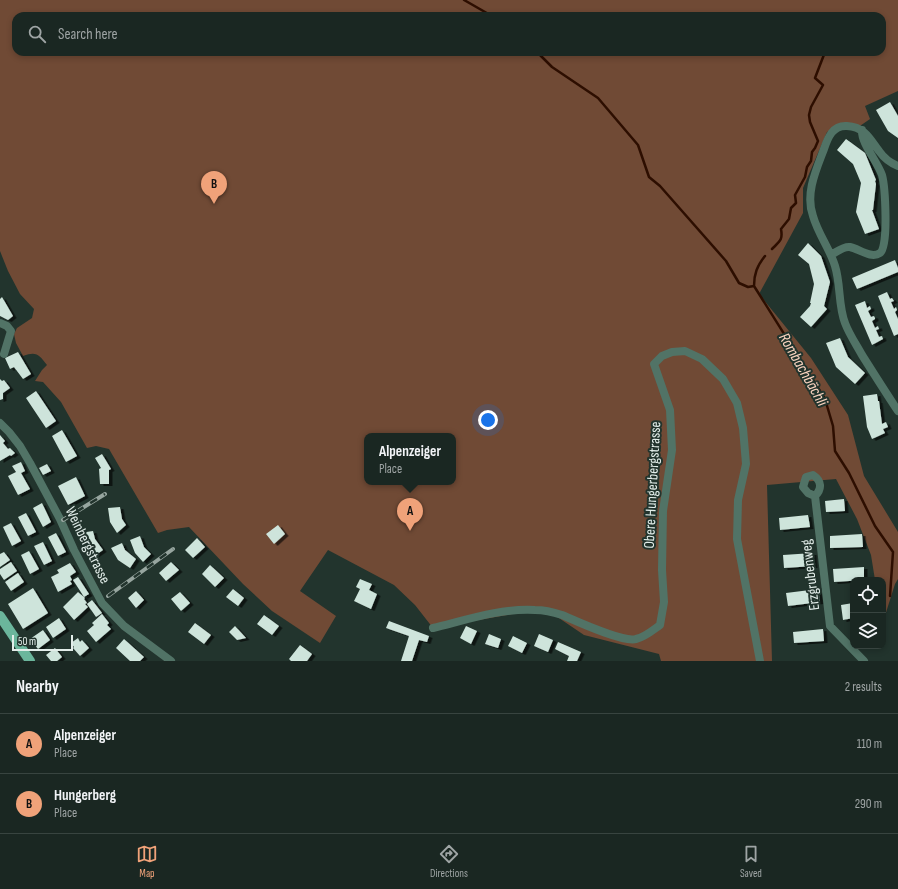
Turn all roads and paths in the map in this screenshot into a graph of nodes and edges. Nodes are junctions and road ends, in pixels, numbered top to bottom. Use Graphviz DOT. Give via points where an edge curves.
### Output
graph roads {
  1 [pos="862,130"];
  2 [pos="898,166"];
  3 [pos="831,255"];
  4 [pos="0,323"];
  5 [pos="4,354"];
  6 [pos="898,411"];
  7 [pos="0,423"];
  8 [pos="815,496"];
  9 [pos="0,616"];
  10 [pos="433,628"];
  11 [pos="30,661"];
  12 [pos="171,661"];
  13 [pos="760,661"];
  14 [pos="864,661"];
  1 -- 2 [label="street" via="887,160"];
  1 -- 3 [label="street" via="846,126 836,128 828,136 812,180 810,205 813,217"];
  1 -- 3 [label="street" via="862,135 877,162 885,192 883,250 873,255 850,247"];
  3 -- 6 [label="street" via="837,271 843,316 848,332"];
  4 -- 5 [label="street" via="11,331"];
  7 -- 12 [label="street, Weinbergstrasse" via="20,446 30,463 102,603 124,626"];
  8 -- 14 [label="street, Erzgrubenweg" via="830,626"];
  9 -- 11 [label="main road"];
  10 -- 13 [label="street, Obere Hungerbergstrasse" via="518,610 536,610 560,615 594,629 635,640 660,625 664,602 663,511 672,450 670,410 654,364 662,356 685,351 702,359 723,379 737,403 743,428 746,464 738,500 737,539"];
}
